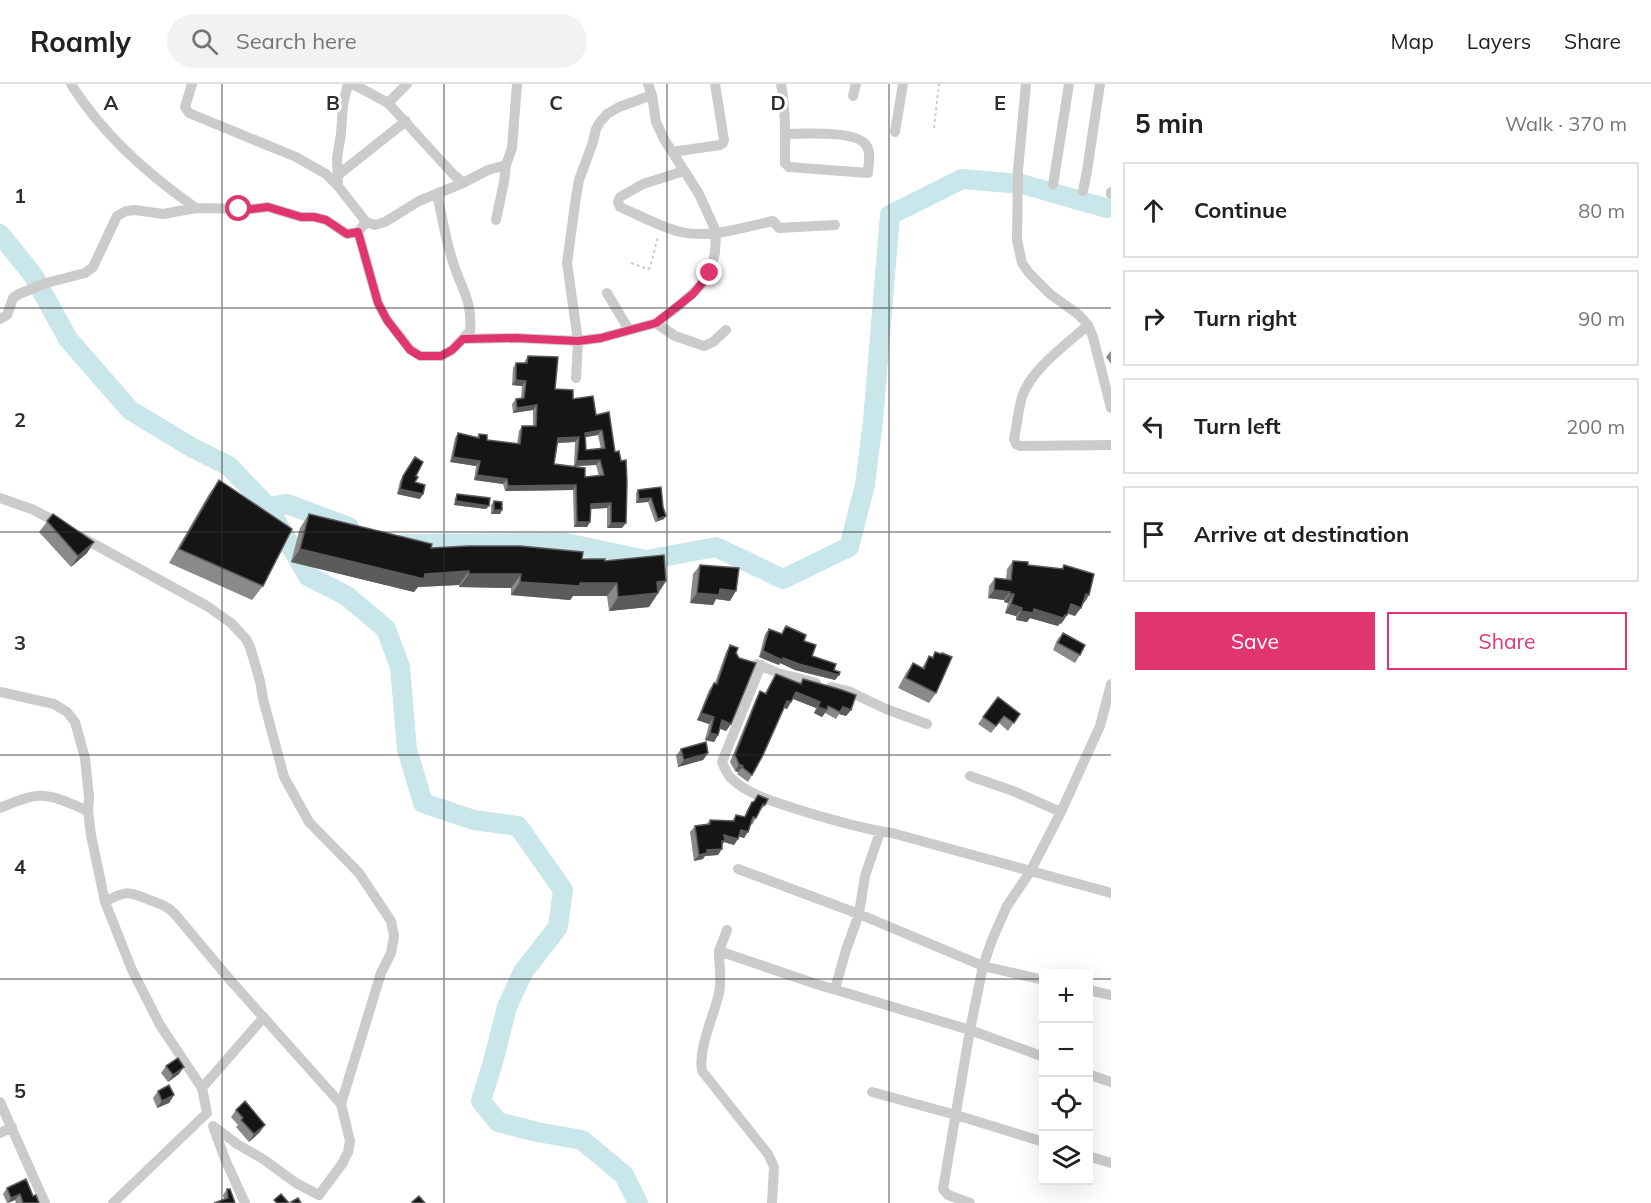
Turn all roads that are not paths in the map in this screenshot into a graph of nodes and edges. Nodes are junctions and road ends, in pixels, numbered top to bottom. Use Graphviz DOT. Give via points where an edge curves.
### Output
graph roads {
  1 [pos="71,84"];
  2 [pos="192,84"];
  3 [pos="348,84"];
  4 [pos="353,84"];
  5 [pos="407,84"];
  6 [pos="517,84"];
  7 [pos="716,84"];
  8 [pos="781,84"];
  9 [pos="856,84"];
  10 [pos="903,84"];
  11 [pos="1026,84"];
  12 [pos="1069,84"];
  13 [pos="1100,84"];
  14 [pos="650,89"];
  15 [pos="853,96"];
  16 [pos="388,103"];
  17 [pos="406,121"];
  18 [pos="895,132"];
  19 [pos="785,134"];
  20 [pos="672,152"];
  21 [pos="506,165"];
  22 [pos="684,171"];
  23 [pos="338,181"];
  24 [pos="464,183"];
  25 [pos="1053,185"];
  26 [pos="1083,191"];
  27 [pos="436,194"];
  28 [pos="196,208"];
  29 [pos="496,220"];
  30 [pos="366,222"];
  31 [pos="835,225"];
  32 [pos="358,232"];
  33 [pos="716,233"];
  34 [pos="607,293"];
  35 [pos="0,319"];
  36 [pos="656,323"];
  37 [pos="1088,325"];
  38 [pos="628,330"];
  39 [pos="726,330"];
  40 [pos="463,339"];
  41 [pos="578,341"];
  42 [pos="576,378"];
  43 [pos="1111,408"];
  44 [pos="1111,444"];
  45 [pos="0,498"];
  46 [pos="1111,684"];
  47 [pos="0,692"];
  48 [pos="927,724"];
  49 [pos="1100,726"];
  50 [pos="1111,731"];
  51 [pos="970,776"];
  52 [pos="0,808"];
  53 [pos="88,811"];
  54 [pos="1061,812"];
  55 [pos="880,832"];
  56 [pos="738,869"];
  57 [pos="1030,872"];
  58 [pos="1111,893"];
  59 [pos="105,902"];
  60 [pos="859,914"];
  61 [pos="727,930"];
  62 [pos="719,951"];
  63 [pos="983,966"];
  64 [pos="1039,979"];
  65 [pos="835,989"];
  66 [pos="1093,991"];
  67 [pos="1111,995"];
  68 [pos="264,1017"];
  69 [pos="970,1030"];
  70 [pos="1039,1055"];
  71 [pos="1093,1075"];
  72 [pos="1111,1082"];
  73 [pos="202,1088"];
  74 [pos="872,1092"];
  75 [pos="0,1102"];
  76 [pos="341,1104"];
  77 [pos="207,1113"];
  78 [pos="956,1115"];
  79 [pos="213,1126"];
  80 [pos="12,1127"];
  81 [pos="0,1133"];
  82 [pos="1039,1140"];
  83 [pos="1093,1157"];
  84 [pos="1111,1163"];
  85 [pos="320,1199"];
  86 [pos="45,1203"];
  87 [pos="113,1203"];
  88 [pos="245,1203"];
  89 [pos="772,1203"];
  90 [pos="970,1203"];
  1 -- 28 [label="street" via="129,155"];
  2 -- 23 [label="street" via="185,107 189,113 296,157"];
  3 -- 23 [label="street" via="337,158"];
  4 -- 16 [label="street"];
  5 -- 16 [label="street"];
  6 -- 21 [label="street" via="512,148"];
  7 -- 20 [label="street" via="723,143"];
  8 -- 19 [label="street"];
  9 -- 15 [label="street"];
  10 -- 18 [label="street"];
  11 -- 37 [label="street" via="1017,208 1022,263 1050,294"];
  12 -- 25 [label="street"];
  13 -- 26 [label="street"];
  14 -- 20 [label="street" via="656,122"];
  14 -- 41 [label="street" via="600,122 579,180 567,263"];
  16 -- 17 [label="street"];
  17 -- 23 [label="street"];
  17 -- 24 [label="street"];
  19 -- 19 [label="street" via="838,134 859,139 870,153 867,173 789,168 785,163"];
  20 -- 22 [label="street"];
  21 -- 24 [label="street"];
  21 -- 29 [label="street"];
  22 -- 33 [label="street"];
  22 -- 33 [label="street" via="643,184 620,197 620,207 681,232"];
  23 -- 30 [label="street"];
  24 -- 27 [label="street"];
  27 -- 30 [label="street" via="385,222"];
  27 -- 40 [label="street" via="456,275 471,309 470,331"];
  28 -- 32 [label="street" via="268,207 326,220 347,234"];
  28 -- 35 [label="street" via="163,214 135,210 117,216 93,267 85,273 22,292 13,298 7,315"];
  30 -- 32 [label="street"];
  31 -- 33 [label="street" via="779,228 773,221"];
  32 -- 40 [label="street" via="378,303 410,350 420,356 441,356"];
  33 -- 36 [label="street" via="710,273 693,294"];
  34 -- 38 [label="street"];
  36 -- 38 [label="street"];
  36 -- 39 [label="street" via="675,336 704,346"];
  37 -- 43 [label="street"];
  37 -- 44 [label="street" via="1029,381 1014,439 1020,446"];
  38 -- 41 [label="street"];
  40 -- 41 [label="street"];
  41 -- 42 [label="street"];
  45 -- 76 [label="street" via="34,510 199,601 231,623 246,639 284,777 309,822 359,873 391,921 391,953 381,973"];
  46 -- 49 [label="street"];
  47 -- 53 [label="street" via="54,704 75,722 85,758"];
  48 -- 55 [label="street" via="848,691 755,664 722,762 730,778 774,803"];
  49 -- 50 [label="street"];
  49 -- 54 [label="street"];
  51 -- 54 [label="street"];
  52 -- 53 [label="street" via="39,796"];
  53 -- 59 [label="street"];
  54 -- 57 [label="street"];
  55 -- 57 [label="street"];
  55 -- 60 [label="street" via="865,876"];
  56 -- 60 [label="street"];
  57 -- 58 [label="street"];
  57 -- 63 [label="street" via="1007,906"];
  59 -- 68 [label="street" via="129,893 163,904"];
  59 -- 73 [label="street" via="132,970 160,1025"];
  60 -- 63 [label="street"];
  60 -- 65 [label="street"];
  61 -- 62 [label="street"];
  62 -- 65 [label="street"];
  62 -- 89 [label="street" via="719,992 704,1047 702,1071 768,1154 774,1167"];
  63 -- 64 [label="street"];
  63 -- 69 [label="street"];
  65 -- 69 [label="street"];
  66 -- 67 [label="street"];
  68 -- 73 [label="street"];
  68 -- 76 [label="street"];
  69 -- 70 [label="street"];
  69 -- 78 [label="street"];
  71 -- 72 [label="street"];
  73 -- 77 [label="street"];
  74 -- 78 [label="street"];
  75 -- 80 [label="street"];
  76 -- 85 [label="street" via="350,1141 348,1152"];
  77 -- 79 [label="street"];
  77 -- 87 [label="street"];
  78 -- 82 [label="street"];
  78 -- 90 [label="street" via="943,1188 948,1195"];
  79 -- 85 [label="street"];
  79 -- 88 [label="street"];
  80 -- 81 [label="street"];
  80 -- 86 [label="street"];
  83 -- 84 [label="street"];
}
